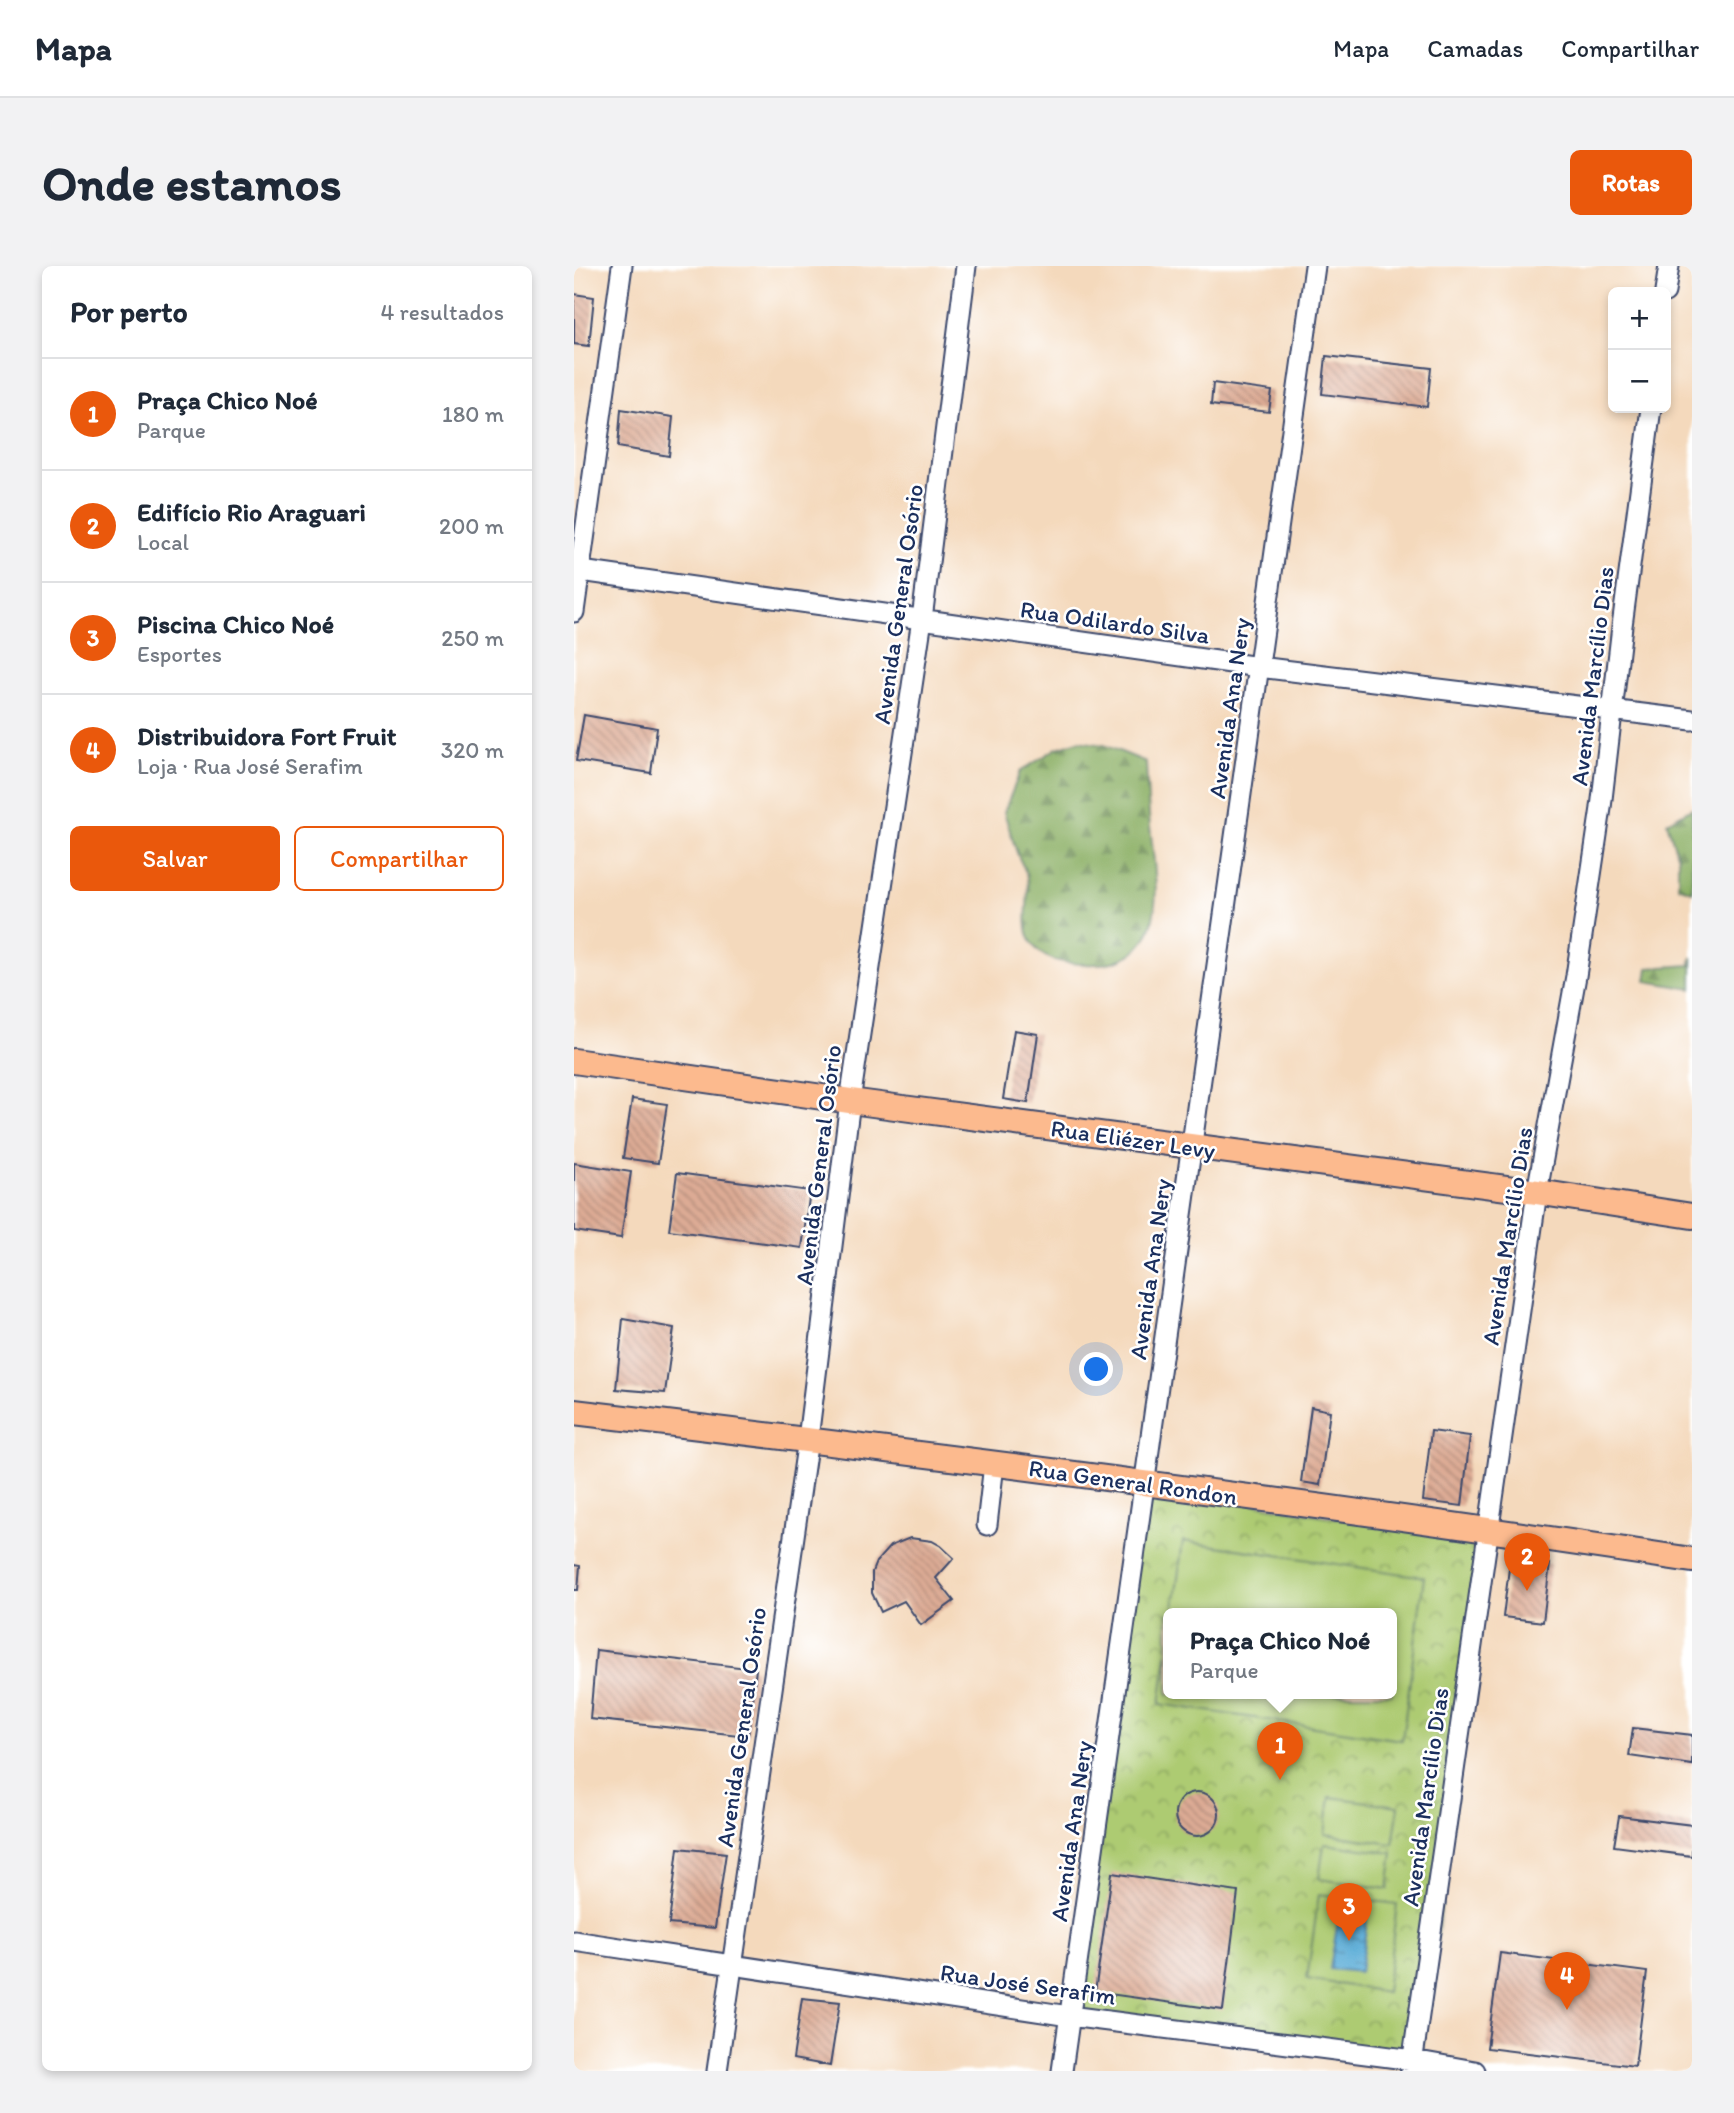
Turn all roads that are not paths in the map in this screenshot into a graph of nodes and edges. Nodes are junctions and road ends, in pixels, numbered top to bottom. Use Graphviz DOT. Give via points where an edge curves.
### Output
graph roads {
  1 [pos="622,266"];
  2 [pos="966,266"];
  3 [pos="1315,266"];
  4 [pos="1669,266"];
  5 [pos="1666,287"];
  6 [pos="1650,413"];
  7 [pos="577,571"];
  8 [pos="574,612"];
  9 [pos="922,619"];
  10 [pos="1259,667"];
  11 [pos="1613,709"];
  12 [pos="1692,720"];
  13 [pos="574,1061"];
  14 [pos="850,1101"];
  15 [pos="1193,1147"];
  16 [pos="1537,1192"];
  17 [pos="1692,1216"];
  18 [pos="574,1412"];
  19 [pos="808,1439"];
  20 [pos="994,1464"];
  21 [pos="1144,1484"];
  22 [pos="987,1525"];
  23 [pos="1488,1529"];
  24 [pos="1692,1560"];
  25 [pos="574,1941"];
  26 [pos="732,1965"];
  27 [pos="1069,2016"];
  28 [pos="1412,2066"];
  29 [pos="717,2071"];
  30 [pos="1062,2071"];
  31 [pos="1475,2071"];
  1 -- 7 [label="street"];
  2 -- 9 [label="street, Avenida General Osório"];
  3 -- 10 [label="street, Avenida Ana Nery"];
  4 -- 5 [label="street"];
  6 -- 11 [label="street, Avenida Marcílio Dias"];
  7 -- 8 [label="street"];
  7 -- 9 [label="street, Rua Odilardo Silva"];
  9 -- 10 [label="street, Rua Odilardo Silva"];
  9 -- 14 [label="street, Avenida General Osório"];
  10 -- 11 [label="street, Rua Odilardo Silva"];
  10 -- 15 [label="street, Avenida Ana Nery"];
  11 -- 12 [label="street, Rua Odilardo Silva"];
  11 -- 16 [label="street, Avenida Marcílio Dias" via="1576,976"];
  13 -- 14 [label="main road, Rua Eliézer Levy"];
  14 -- 15 [label="main road, Rua Eliézer Levy"];
  14 -- 19 [label="street, Avenida General Osório"];
  15 -- 16 [label="main road, Rua Eliézer Levy"];
  15 -- 21 [label="street, Avenida Ana Nery"];
  16 -- 17 [label="main road, Rua Eliézer Levy"];
  16 -- 23 [label="street, Avenida Marcílio Dias"];
  18 -- 19 [label="main road, Rua General Rondon"];
  19 -- 20 [label="main road, Rua General Rondon"];
  19 -- 26 [label="street, Avenida General Osório"];
  20 -- 21 [label="main road, Rua General Rondon"];
  20 -- 22 [label="street"];
  21 -- 23 [label="main road, Rua General Rondon"];
  21 -- 27 [label="street, Avenida Ana Nery"];
  23 -- 24 [label="main road, Rua General Rondon"];
  23 -- 28 [label="street, Avenida Marcílio Dias"];
  25 -- 26 [label="street, Rua José Serafim"];
  26 -- 27 [label="street, Rua José Serafim"];
  26 -- 29 [label="street, Avenida General Osório"];
  27 -- 28 [label="street, Rua José Serafim"];
  27 -- 30 [label="street, Avenida Ana Nery"];
  28 -- 31 [label="street, Rua José Serafim"];
}
